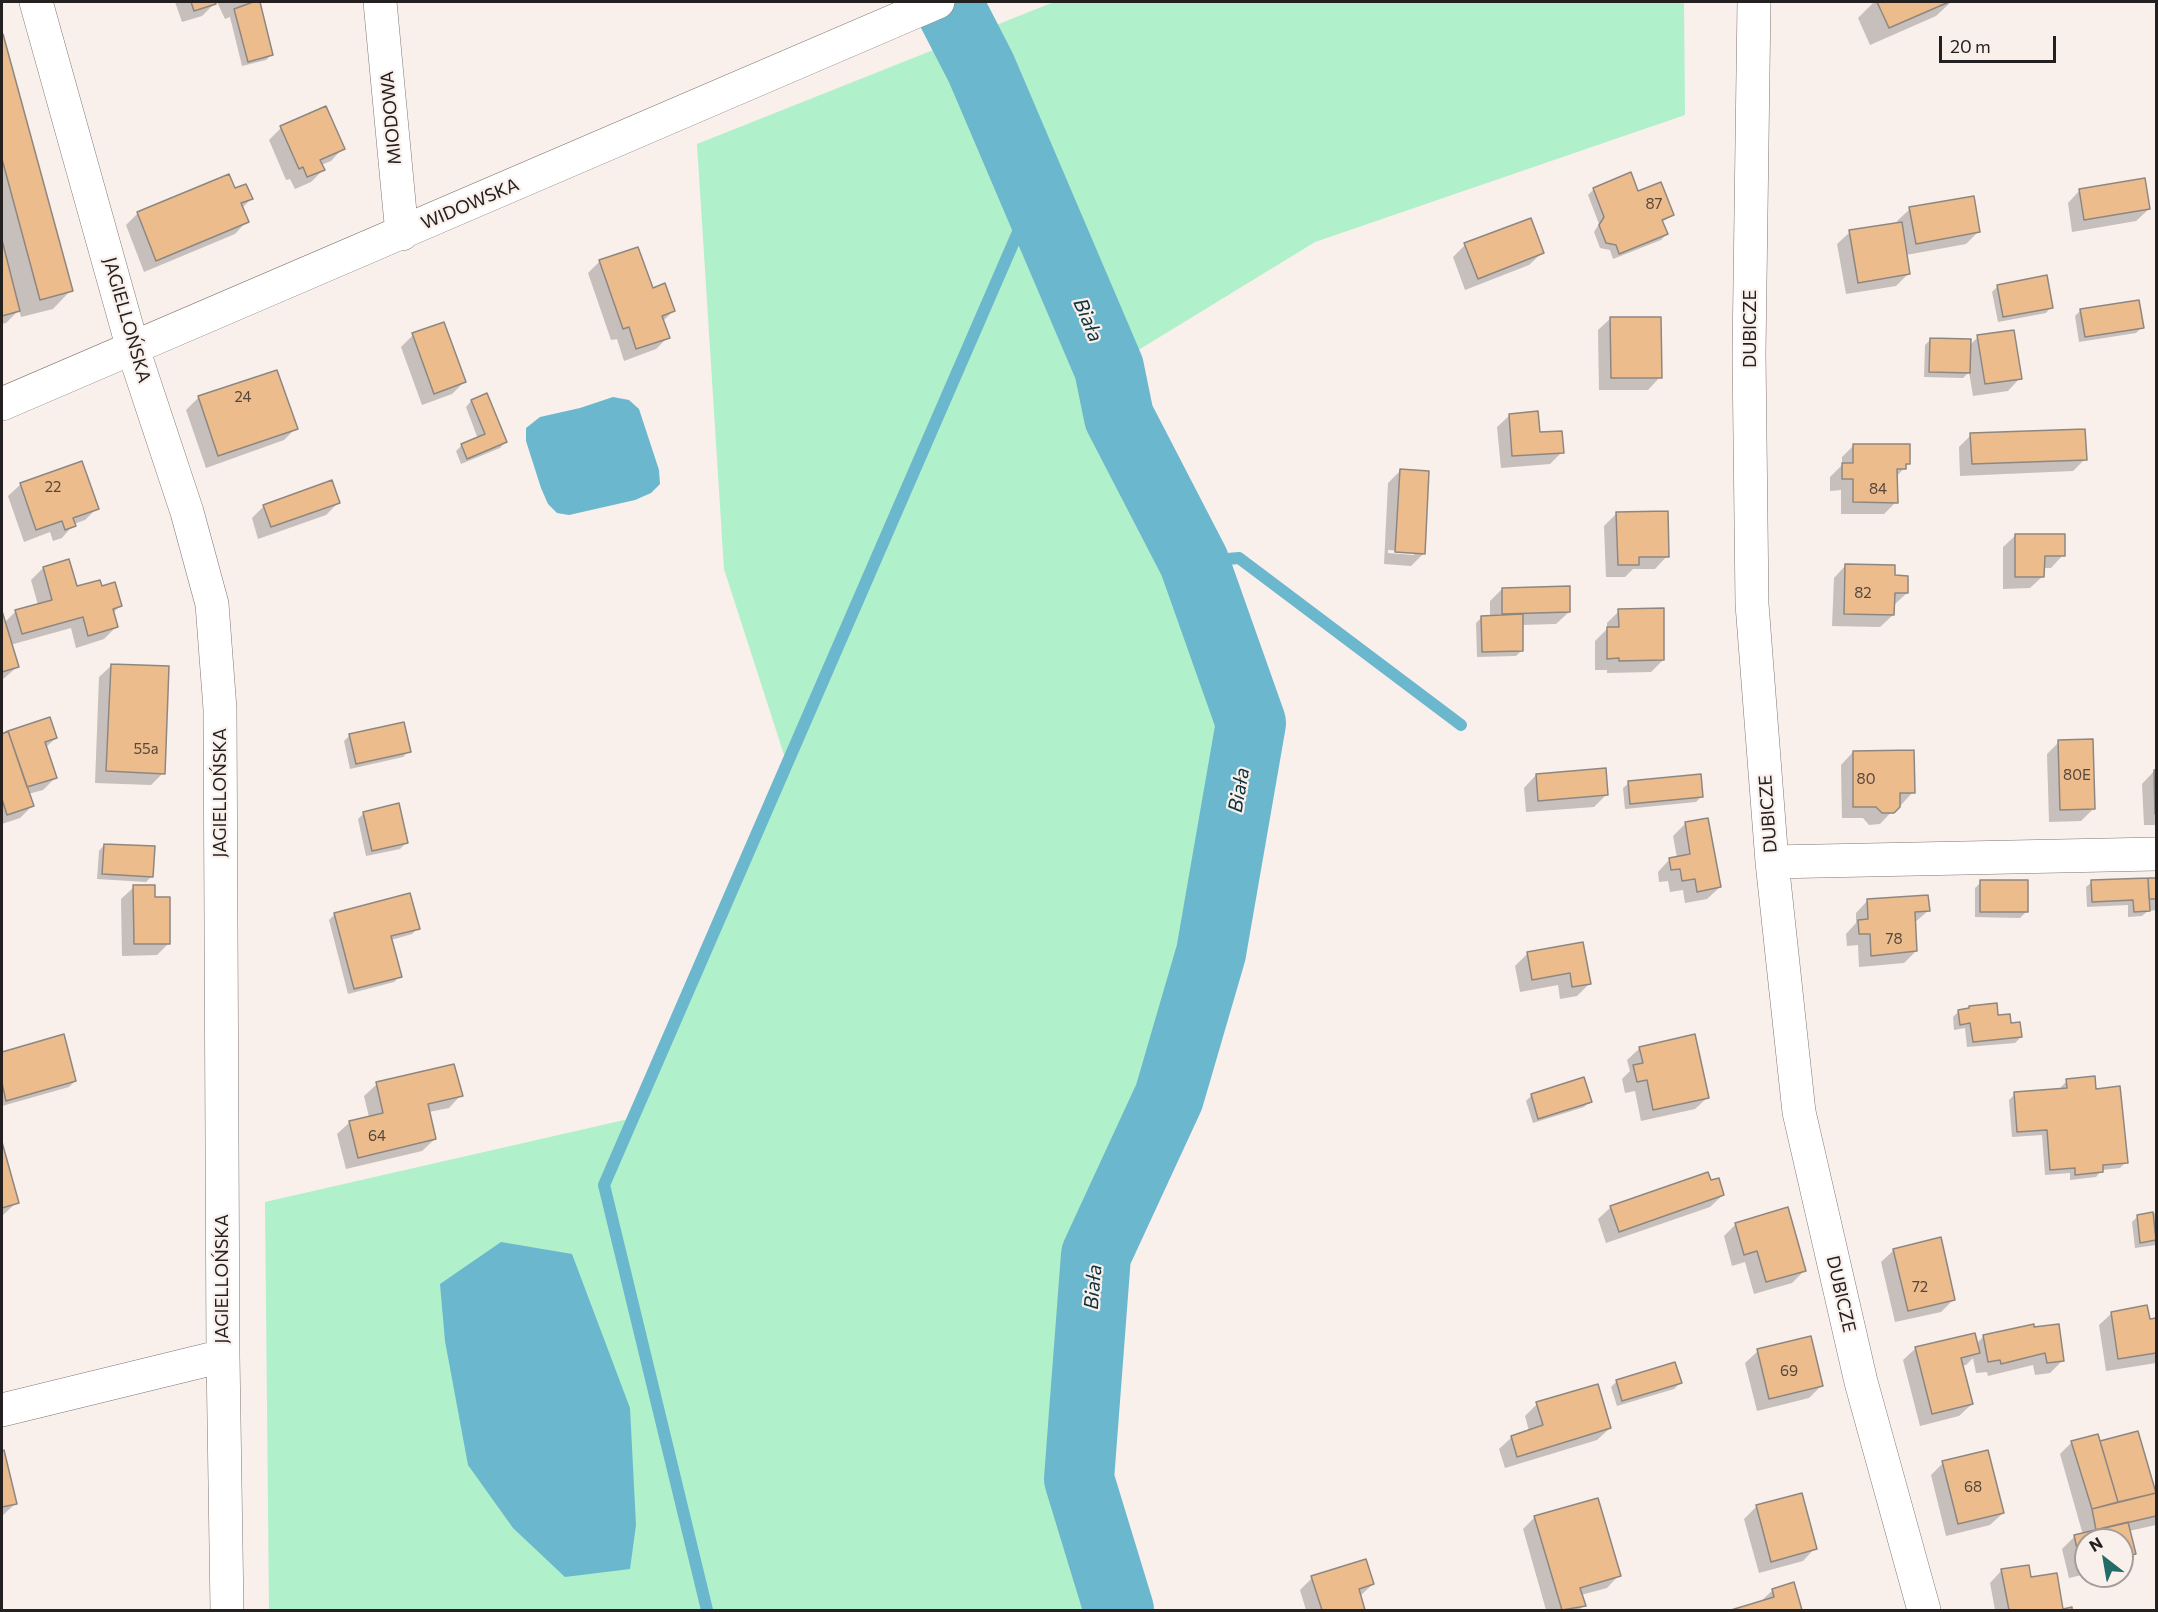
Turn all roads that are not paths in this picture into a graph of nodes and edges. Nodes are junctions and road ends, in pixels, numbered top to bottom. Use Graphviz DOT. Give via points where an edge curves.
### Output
graph roads {
  1 [pos="36,2"];
  2 [pos="380,2"];
  3 [pos="938,2"];
  4 [pos="1754,2"];
  5 [pos="402,234"];
  6 [pos="134,349"];
  7 [pos="2,404"];
  8 [pos="2157,854"];
  9 [pos="1772,862"];
  10 [pos="223,1356"];
  11 [pos="2,1410"];
  12 [pos="227,1611"];
  13 [pos="1924,1611"];
  1 -- 6 [label="street, JAGIELLOŃSKA"];
  2 -- 5 [label="street, MIODOWA"];
  3 -- 5 [label="street, WIDOWSKA"];
  4 -- 9 [label="street, DUBICZE" via="1749,353 1752,604"];
  5 -- 6 [label="street, WIDOWSKA"];
  6 -- 7 [label="street, WIDOWSKA"];
  6 -- 10 [label="street, JAGIELLOŃSKA" via="187,512 212,604 220,709"];
  8 -- 9 [label="street"];
  9 -- 13 [label="street, DUBICZE" via="1799,1112 1861,1382"];
  10 -- 11 [label="street"];
  10 -- 12 [label="street, JAGIELLOŃSKA"];
}
